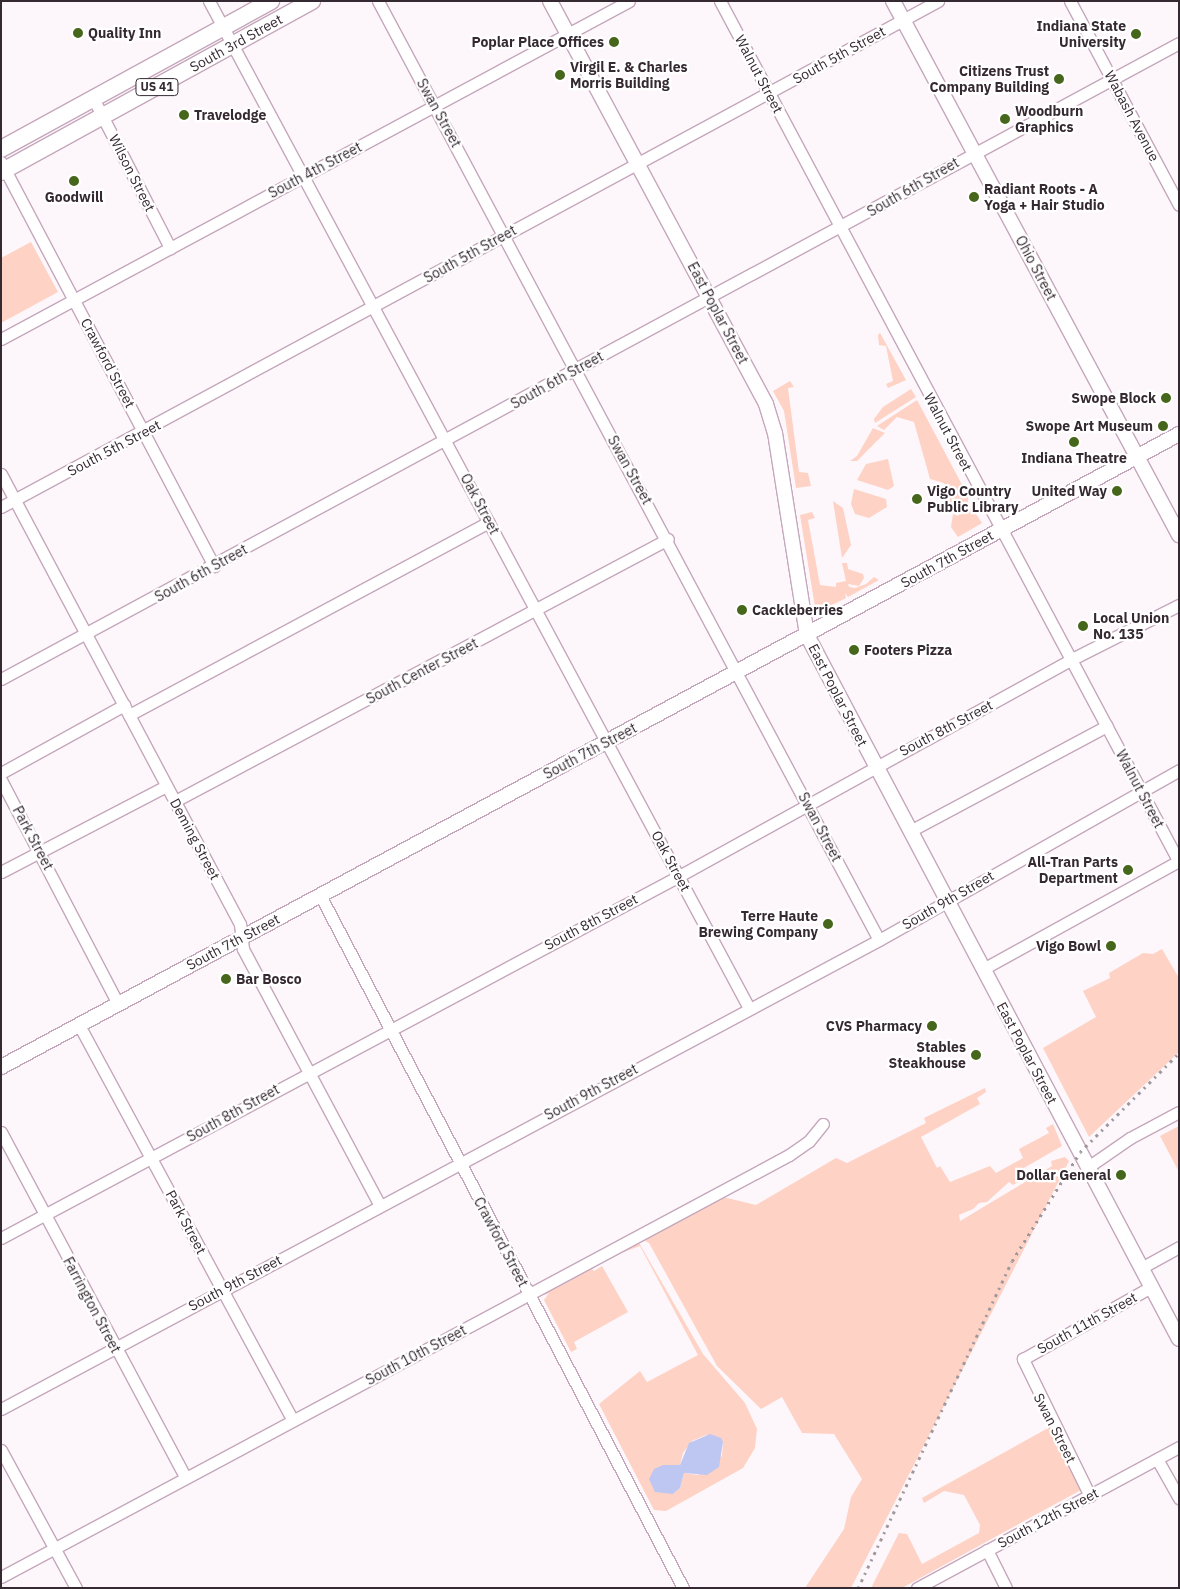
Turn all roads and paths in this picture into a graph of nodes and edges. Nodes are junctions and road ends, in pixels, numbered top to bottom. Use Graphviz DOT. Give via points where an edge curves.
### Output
graph roads {
  1 [pos="209,1"];
  2 [pos="271,1"];
  3 [pos="312,1"];
  4 [pos="378,1"];
  5 [pos="550,1"];
  6 [pos="629,1"];
  7 [pos="720,1"];
  8 [pos="893,1"];
  9 [pos="938,1"];
  10 [pos="1070,1"];
  11 [pos="903,20"];
  12 [pos="223,27"];
  13 [pos="567,33"];
  14 [pos="1179,43"];
  15 [pos="233,45"];
  16 [pos="1112,80"];
  17 [pos="770,94"];
  18 [pos="93,98"];
  19 [pos="434,105"];
  20 [pos="102,117"];
  21 [pos="1,149"];
  22 [pos="974,152"];
  23 [pos="636,164"];
  24 [pos="3,168"];
  25 [pos="303,176"];
  26 [pos="1179,204"];
  27 [pos="840,228"];
  28 [pos="506,234"];
  29 [pos="170,248"];
  30 [pos="710,296"];
  31 [pos="74,299"];
  32 [pos="374,307"];
  33 [pos="1,339"];
  34 [pos="575,370"];
  35 [pos="144,432"];
  36 [pos="1179,434"];
  37 [pos="446,440"];
  38 [pos="1137,457"];
  39 [pos="1,474"];
  40 [pos="15,500"];
  41 [pos="1,507"];
  42 [pos="489,522"];
  43 [pos="1000,530"];
  44 [pos="1179,535"];
  45 [pos="668,539"];
  46 [pos="214,566"];
  47 [pos="1179,605"];
  48 [pos="536,610"];
  49 [pos="807,635"];
  50 [pos="86,636"];
  51 [pos="1070,660"];
  52 [pos="736,672"];
  53 [pos="1,679"];
  54 [pos="126,710"];
  55 [pos="1107,726"];
  56 [pos="606,743"];
  57 [pos="875,766"];
  58 [pos="1179,770"];
  59 [pos="1,773"];
  60 [pos="1,780"];
  61 [pos="166,786"];
  62 [pos="1142,790"];
  63 [pos="175,801"];
  64 [pos="808,805"];
  65 [pos="910,831"];
  66 [pos="40,851"];
  67 [pos="1179,861"];
  68 [pos="1,872"];
  69 [pos="679,876"];
  70 [pos="320,895"];
  71 [pos="947,901"];
  72 [pos="242,937"];
  73 [pos="879,940"];
  74 [pos="983,969"];
  75 [pos="118,1004"];
  76 [pos="749,1008"];
  77 [pos="79,1025"];
  78 [pos="388,1029"];
  79 [pos="1,1067"];
  80 [pos="309,1072"];
  81 [pos="1179,1112"];
  82 [pos="823,1124"];
  83 [pos="1,1132"];
  84 [pos="152,1158"];
  85 [pos="458,1162"];
  86 [pos="1088,1167"];
  87 [pos="380,1206"];
  88 [pos="44,1215"];
  89 [pos="1,1238"];
  90 [pos="1179,1247"];
  91 [pos="1141,1268"];
  92 [pos="1151,1287"];
  93 [pos="223,1290"];
  94 [pos="529,1295"];
  95 [pos="1179,1339"];
  96 [pos="115,1348"];
  97 [pos="1023,1359"];
  98 [pos="1,1409"];
  99 [pos="293,1420"];
  100 [pos="1179,1447"];
  101 [pos="1,1450"];
  102 [pos="1157,1459"];
  103 [pos="185,1477"];
  104 [pos="1090,1496"];
  105 [pos="1179,1498"];
  106 [pos="55,1548"];
  107 [pos="987,1550"];
  108 [pos="1,1577"];
  109 [pos="76,1588"];
  110 [pos="683,1588"];
  111 [pos="917,1588"];
  112 [pos="1006,1588"];
  1 -- 12 [label="street, Oak Street"];
  2 -- 12 [label="highway, South 3rd Street / US 41"];
  3 -- 15 [label="highway, South 3rd Street / US 41"];
  4 -- 19 [label="street, Swan Street"];
  5 -- 13 [label="main road, East Poplar Street"];
  6 -- 13 [label="street, South 4th Street"];
  7 -- 17 [label="street, Walnut Street"];
  8 -- 11 [label="main road, Ohio Street"];
  9 -- 11 [label="street, South 5th Street"];
  10 -- 16 [label="street, Wabash Avenue"];
  11 -- 17 [label="street, South 5th Street"];
  11 -- 22 [label="main road, Ohio Street"];
  12 -- 15 [label="street, Oak Street"];
  12 -- 18 [label="highway, South 3rd Street / US 41"];
  13 -- 19 [label="street, South 4th Street"];
  13 -- 23 [label="main road, East Poplar Street"];
  14 -- 16 [label="street, South 6th Street"];
  15 -- 20 [label="highway, South 3rd Street / US 41"];
  15 -- 25 [label="street, Oak Street"];
  16 -- 22 [label="street, South 6th Street"];
  16 -- 26 [label="street, Wabash Avenue"];
  17 -- 23 [label="street, South 5th Street"];
  17 -- 27 [label="street, Walnut Street"];
  18 -- 20 [label="street, Wilson Street"];
  18 -- 21 [label="highway, South 3rd Street / US 41"];
  19 -- 25 [label="street, South 4th Street"];
  19 -- 28 [label="street, Swan Street"];
  20 -- 24 [label="highway, South 3rd Street / US 41"];
  20 -- 29 [label="street, Wilson Street"];
  22 -- 27 [label="street, South 6th Street"];
  22 -- 38 [label="main road, Ohio Street"];
  23 -- 28 [label="street, South 5th Street"];
  23 -- 30 [label="main road, East Poplar Street"];
  24 -- 31 [label="street, Crawford Street"];
  25 -- 29 [label="street, South 4th Street"];
  25 -- 32 [label="street, Oak Street"];
  27 -- 30 [label="street, South 6th Street"];
  27 -- 43 [label="street, Walnut Street"];
  28 -- 32 [label="street, South 5th Street"];
  28 -- 34 [label="street, Swan Street"];
  29 -- 31 [label="street, South 4th Street"];
  30 -- 34 [label="street, South 6th Street"];
  30 -- 49 [label="main road, East Poplar Street" via="771,418"];
  31 -- 33 [label="street, South 4th Street"];
  31 -- 35 [label="street, Crawford Street"];
  32 -- 35 [label="street, South 5th Street"];
  32 -- 37 [label="street, Oak Street"];
  34 -- 37 [label="street, South 6th Street"];
  34 -- 45 [label="street, Swan Street"];
  35 -- 40 [label="street, South 5th Street"];
  35 -- 46 [label="street, Crawford Street"];
  36 -- 38 [label="main road, South 7th Street"];
  37 -- 42 [label="street, Oak Street"];
  37 -- 46 [label="street, South 6th Street"];
  38 -- 43 [label="main road, South 7th Street"];
  38 -- 44 [label="main road, Ohio Street"];
  39 -- 40 [label="street, Deming Street"];
  40 -- 41 [label="street, South 5th Street"];
  40 -- 50 [label="street, Deming Street"];
  42 -- 48 [label="street, Oak Street"];
  42 -- 54 [label="street"];
  43 -- 49 [label="main road, South 7th Street"];
  43 -- 51 [label="street, Walnut Street"];
  45 -- 48 [label="street, South Center Street"];
  45 -- 52 [label="street, Swan Street"];
  46 -- 50 [label="street, South 6th Street"];
  47 -- 51 [label="street, South 8th Street"];
  48 -- 56 [label="street, Oak Street"];
  48 -- 63 [label="street, South Center Street"];
  49 -- 52 [label="main road, South 7th Street"];
  49 -- 57 [label="main road, East Poplar Street"];
  50 -- 53 [label="street, South 6th Street"];
  50 -- 54 [label="street, Deming Street"];
  51 -- 55 [label="street, Walnut Street"];
  51 -- 57 [label="street, South 8th Street"];
  52 -- 56 [label="main road, South 7th Street"];
  52 -- 64 [label="street, Swan Street"];
  54 -- 59 [label="street"];
  54 -- 61 [label="street, Deming Street"];
  55 -- 62 [label="street, Walnut Street"];
  55 -- 65 [label="street"];
  56 -- 69 [label="street, Oak Street"];
  56 -- 70 [label="main road, South 7th Street"];
  57 -- 64 [label="street, South 8th Street"];
  57 -- 65 [label="main road, East Poplar Street"];
  58 -- 62 [label="street, South 9th Street"];
  60 -- 66 [label="street, Park Street"];
  61 -- 63 [label="street, Deming Street"];
  61 -- 66 [label="street"];
  62 -- 67 [label="street, Walnut Street"];
  62 -- 71 [label="street, South 9th Street"];
  63 -- 72 [label="street, Deming Street" via="240,924"];
  64 -- 69 [label="street, South 8th Street"];
  64 -- 73 [label="street, Swan Street"];
  65 -- 71 [label="main road, East Poplar Street"];
  66 -- 68 [label="street"];
  66 -- 75 [label="street, Park Street"];
  67 -- 74 [label="street"];
  69 -- 76 [label="street, Oak Street"];
  69 -- 78 [label="street, South 8th Street"];
  70 -- 72 [label="main road, South 7th Street"];
  70 -- 78 [label="street, Crawford Street"];
  71 -- 73 [label="street, South 9th Street"];
  71 -- 74 [label="main road, East Poplar Street"];
  72 -- 75 [label="main road, South 7th Street"];
  72 -- 80 [label="street, Deming Street" via="243,949"];
  73 -- 76 [label="street, South 9th Street"];
  74 -- 86 [label="main road, East Poplar Street"];
  75 -- 77 [label="main road, South 7th Street"];
  76 -- 85 [label="street, South 9th Street"];
  77 -- 79 [label="main road, South 7th Street"];
  77 -- 84 [label="street, Park Street"];
  78 -- 80 [label="street, South 8th Street"];
  78 -- 85 [label="street, Crawford Street"];
  80 -- 84 [label="street, South 8th Street"];
  80 -- 87 [label="street, Deming Street"];
  81 -- 86 [label="street" via="1130,1138"];
  82 -- 94 [label="street, South 10th Street" via="809,1141 789,1154"];
  83 -- 88 [label="street, Farrington Street"];
  84 -- 88 [label="street, South 8th Street"];
  84 -- 93 [label="street, Park Street"];
  85 -- 87 [label="street, South 9th Street"];
  85 -- 94 [label="street, Crawford Street"];
  86 -- 91 [label="main road, East Poplar Street"];
  87 -- 93 [label="street, South 9th Street"];
  88 -- 89 [label="street, South 8th Street"];
  88 -- 96 [label="street, Farrington Street"];
  90 -- 91 [label="street"];
  91 -- 92 [label="main road, East Poplar Street"];
  92 -- 95 [label="main road, East Poplar Street"];
  92 -- 97 [label="street, South 11th Street"];
  93 -- 96 [label="street, South 9th Street"];
  93 -- 99 [label="street, Park Street"];
  94 -- 99 [label="street, South 10th Street"];
  94 -- 110 [label="street, Crawford Street"];
  96 -- 98 [label="street, South 9th Street"];
  96 -- 103 [label="street, Farrington Street"];
  97 -- 104 [label="street, Swan Street"];
  99 -- 103 [label="street, South 10th Street"];
  100 -- 102 [label="street, South 12th Street"];
  101 -- 106 [label="street"];
  102 -- 104 [label="street, South 12th Street"];
  102 -- 105 [label="street"];
  103 -- 106 [label="street, South 10th Street"];
  104 -- 107 [label="street, South 12th Street"];
  106 -- 108 [label="street, South 10th Street"];
  106 -- 109 [label="street"];
  107 -- 111 [label="street, South 12th Street"];
  107 -- 112 [label="street"];
}
